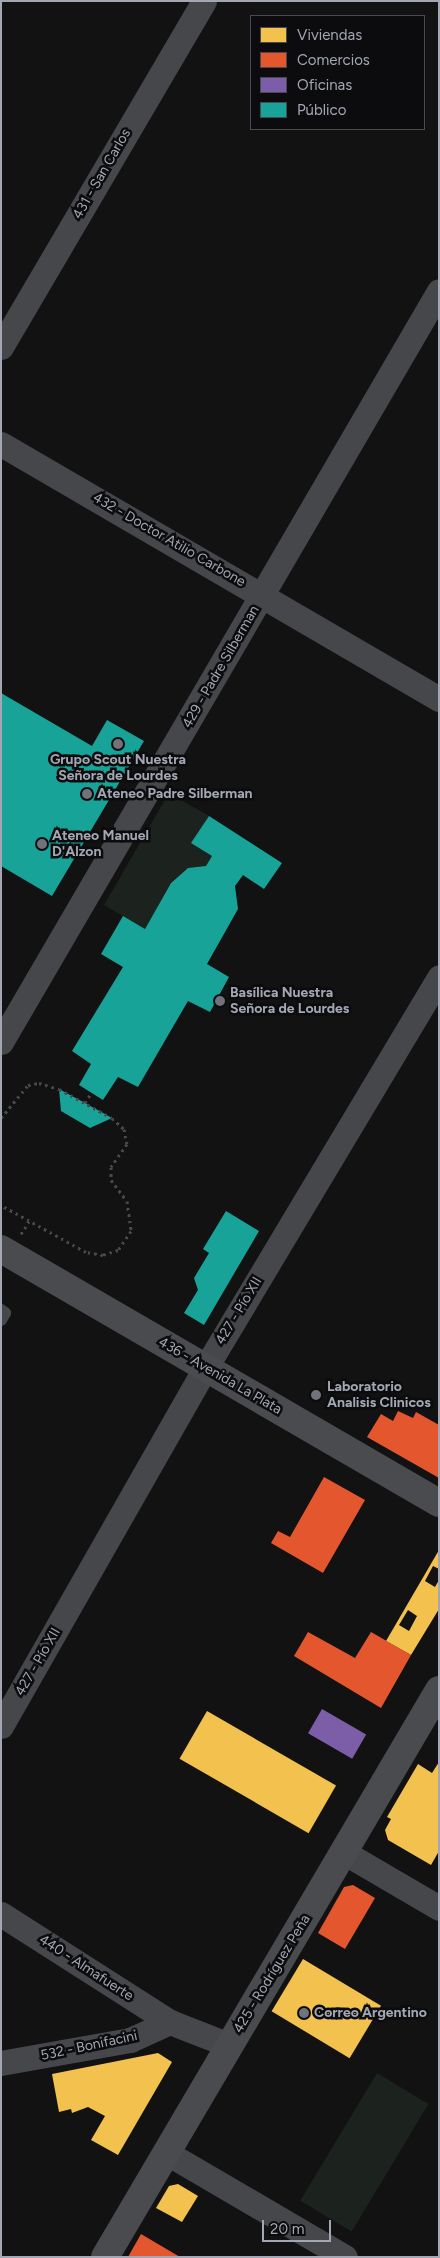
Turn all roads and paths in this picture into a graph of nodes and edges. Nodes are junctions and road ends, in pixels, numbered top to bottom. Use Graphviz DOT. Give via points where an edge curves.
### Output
graph roads {
  1 [pos="204,1"];
  2 [pos="439,291"];
  3 [pos="1,347"];
  4 [pos="1,444"];
  5 [pos="263,594"];
  6 [pos="439,699"];
  7 [pos="439,977"];
  8 [pos="1,1042"];
  9 [pos="91,1093"];
  10 [pos="85,1103"];
  11 [pos="1,1118"];
  12 [pos="1,1205"];
  13 [pos="1,1249"];
  14 [pos="1,1310"];
  15 [pos="1,1320"];
  16 [pos="206,1367"];
  17 [pos="439,1503"];
  18 [pos="439,1690"];
  19 [pos="1,1726"];
  20 [pos="345,1853"];
  21 [pos="439,1908"];
  22 [pos="1,1914"];
  23 [pos="170,2022"];
  24 [pos="229,2045"];
  25 [pos="1,2063"];
  26 [pos="167,2154"];
  27 [pos="105,2257"];
  28 [pos="345,2257"];
  1 -- 3 [label="street, 431 - San Carlos"];
  2 -- 5 [label="street, 429 - Padre Silberman"];
  4 -- 5 [label="street, 432 - Doctor Atilio Carbone"];
  5 -- 6 [label="street, 432 - Doctor Atilio Carbone"];
  5 -- 8 [label="street, 429 - Padre Silberman"];
  7 -- 16 [label="street, 427 - Pío XII"];
  9 -- 10 [label="path"];
  10 -- 11 [label="path" via="39,1083 28,1085"];
  10 -- 12 [label="path" via="124,1129 127,1144 111,1168 112,1180 127,1201 131,1216 127,1242 118,1250 103,1255 86,1252"];
  13 -- 16 [label="street, 436 - Avenida La Plata"];
  14 -- 15 [label="lane" via="5,1312"];
  16 -- 17 [label="street, 436 - Avenida La Plata"];
  16 -- 19 [label="street, 427 - Pío XII"];
  18 -- 20 [label="street, 425 - Rodríguez Peña"];
  20 -- 21 [label="street"];
  20 -- 24 [label="street, 425 - Rodríguez Peña"];
  22 -- 23 [label="street, 440 - Almafuerte"];
  23 -- 24 [label="street"];
  23 -- 25 [label="street, 532 - Bonifacini" via="130,2040"];
  24 -- 26 [label="street, 425 - Rodríguez Peña"];
  26 -- 27 [label="street, 425 - Rodríguez Peña"];
  26 -- 28 [label="street"];
}
